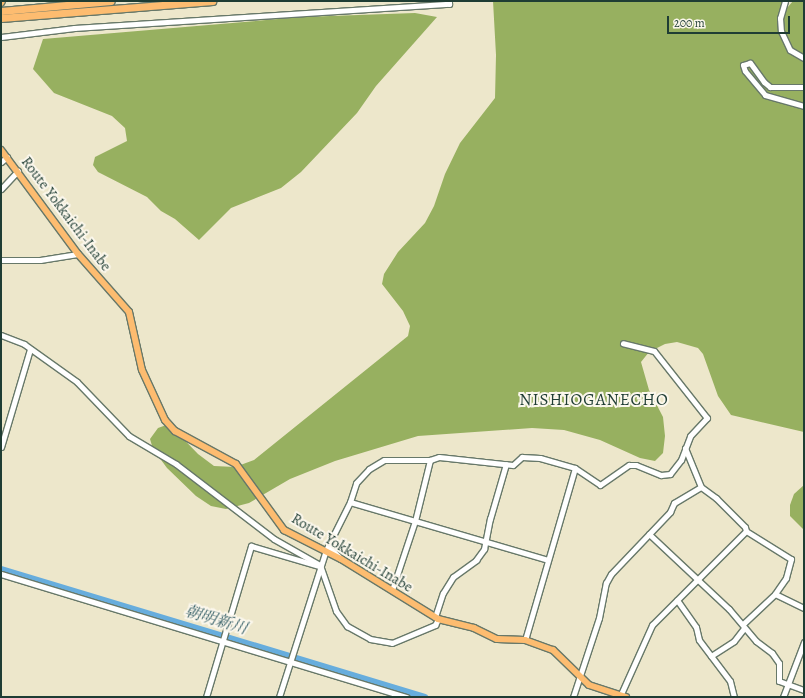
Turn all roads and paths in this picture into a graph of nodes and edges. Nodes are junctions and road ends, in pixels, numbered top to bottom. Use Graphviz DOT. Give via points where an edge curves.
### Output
graph roads {
  1 [pos="111,1"];
  2 [pos="212,1"];
  3 [pos="449,1"];
  4 [pos="785,1"];
  5 [pos="1,11"];
  6 [pos="1,18"];
  7 [pos="1,37"];
  8 [pos="804,58"];
  9 [pos="804,87"];
  10 [pos="804,106"];
  11 [pos="1,150"];
  12 [pos="7,158"];
  13 [pos="1,162"];
  14 [pos="18,171"];
  15 [pos="1,189"];
  16 [pos="78,254"];
  17 [pos="1,260"];
  18 [pos="1,335"];
  19 [pos="624,343"];
  20 [pos="30,350"];
  21 [pos="1,447"];
  22 [pos="685,450"];
  23 [pos="430,460"];
  24 [pos="506,464"];
  25 [pos="575,468"];
  26 [pos="701,487"];
  27 [pos="350,502"];
  28 [pos="415,520"];
  29 [pos="746,531"];
  30 [pos="649,534"];
  31 [pos="486,542"];
  32 [pos="327,549"];
  33 [pos="341,559"];
  34 [pos="548,560"];
  35 [pos="320,565"];
  36 [pos="1,574"];
  37 [pos="696,580"];
  38 [pos="392,590"];
  39 [pos="775,594"];
  40 [pos="677,600"];
  41 [pos="804,608"];
  42 [pos="437,618"];
  43 [pos="743,626"];
  44 [pos="224,638"];
  45 [pos="525,640"];
  46 [pos="804,642"];
  47 [pos="711,656"];
  48 [pos="291,658"];
  49 [pos="580,677"];
  50 [pos="788,684"];
  51 [pos="804,690"];
  52 [pos="624,696"];
  53 [pos="206,697"];
  54 [pos="279,697"];
  55 [pos="407,697"];
  56 [pos="573,697"];
  57 [pos="734,697"];
  58 [pos="784,697"];
  1 -- 5 [label="highway"];
  2 -- 6 [label="highway"];
  3 -- 7 [label="street" via="450,4 74,28"];
  4 -- 8 [label="street" via="780,20 782,35 790,50"];
  9 -- 10 [label="street" via="770,87 750,63 744,65 745,72 765,95"];
  11 -- 12 [label="main road, Route Yokkaichi-Inabe"];
  12 -- 13 [label="street"];
  12 -- 14 [label="main road, Route Yokkaichi-Inabe"];
  14 -- 15 [label="street"];
  14 -- 16 [label="main road, Route Yokkaichi-Inabe"];
  16 -- 17 [label="street" via="40,260"];
  16 -- 33 [label="main road, Route Yokkaichi-Inabe" via="129,312 142,370 165,420 175,431 236,464 284,530"];
  18 -- 20 [label="street" via="16,340"];
  19 -- 22 [label="street" via="654,351 707,418 690,436"];
  20 -- 21 [label="street"];
  20 -- 35 [label="street" via="84,388 100,409 129,436 176,464 274,539"];
  22 -- 25 [label="street" via="670,474 661,475 636,465 629,466 600,485"];
  22 -- 26 [label="street"];
  23 -- 24 [label="street" via="439,457 469,458"];
  23 -- 27 [label="street" via="393,458 377,462 356,483"];
  23 -- 28 [label="street"];
  24 -- 25 [label="street" via="516,463 522,456 549,459"];
  24 -- 31 [label="street"];
  25 -- 34 [label="street"];
  26 -- 29 [label="street" via="745,526"];
  26 -- 30 [label="street" via="674,503 670,512"];
  27 -- 28 [label="street"];
  27 -- 32 [label="street"];
  28 -- 31 [label="street"];
  28 -- 38 [label="street"];
  29 -- 37 [label="street"];
  29 -- 39 [label="street" via="791,559 786,578"];
  30 -- 37 [label="street"];
  30 -- 49 [label="street" via="606,582 599,618"];
  31 -- 34 [label="street"];
  31 -- 42 [label="street" via="476,560 453,577 442,593"];
  32 -- 33 [label="street"];
  32 -- 35 [label="street"];
  33 -- 38 [label="main road, Route Yokkaichi-Inabe"];
  34 -- 45 [label="street"];
  35 -- 42 [label="street" via="336,611 347,626 370,639 392,643 435,625"];
  35 -- 44 [label="street" via="316,566 251,546"];
  35 -- 48 [label="street"];
  36 -- 44 [label="street"];
  37 -- 40 [label="street"];
  37 -- 43 [label="street"];
  38 -- 42 [label="main road, Route Yokkaichi-Inabe" via="418,609"];
  39 -- 41 [label="street"];
  39 -- 43 [label="street"];
  40 -- 47 [label="street" via="696,627 699,640"];
  40 -- 52 [label="street" via="652,625"];
  42 -- 45 [label="main road, Route Yokkaichi-Inabe" via="474,628 497,639"];
  43 -- 47 [label="street" via="734,641"];
  43 -- 50 [label="street" via="777,659 779,681"];
  44 -- 48 [label="street"];
  44 -- 53 [label="street"];
  45 -- 49 [label="main road, Route Yokkaichi-Inabe" via="553,650"];
  46 -- 50 [label="street"];
  47 -- 57 [label="street" via="730,681"];
  48 -- 54 [label="street"];
  48 -- 55 [label="street"];
  49 -- 52 [label="main road, Route Yokkaichi-Inabe" via="596,688"];
  49 -- 56 [label="street"];
  50 -- 51 [label="street"];
  50 -- 58 [label="street"];
}
